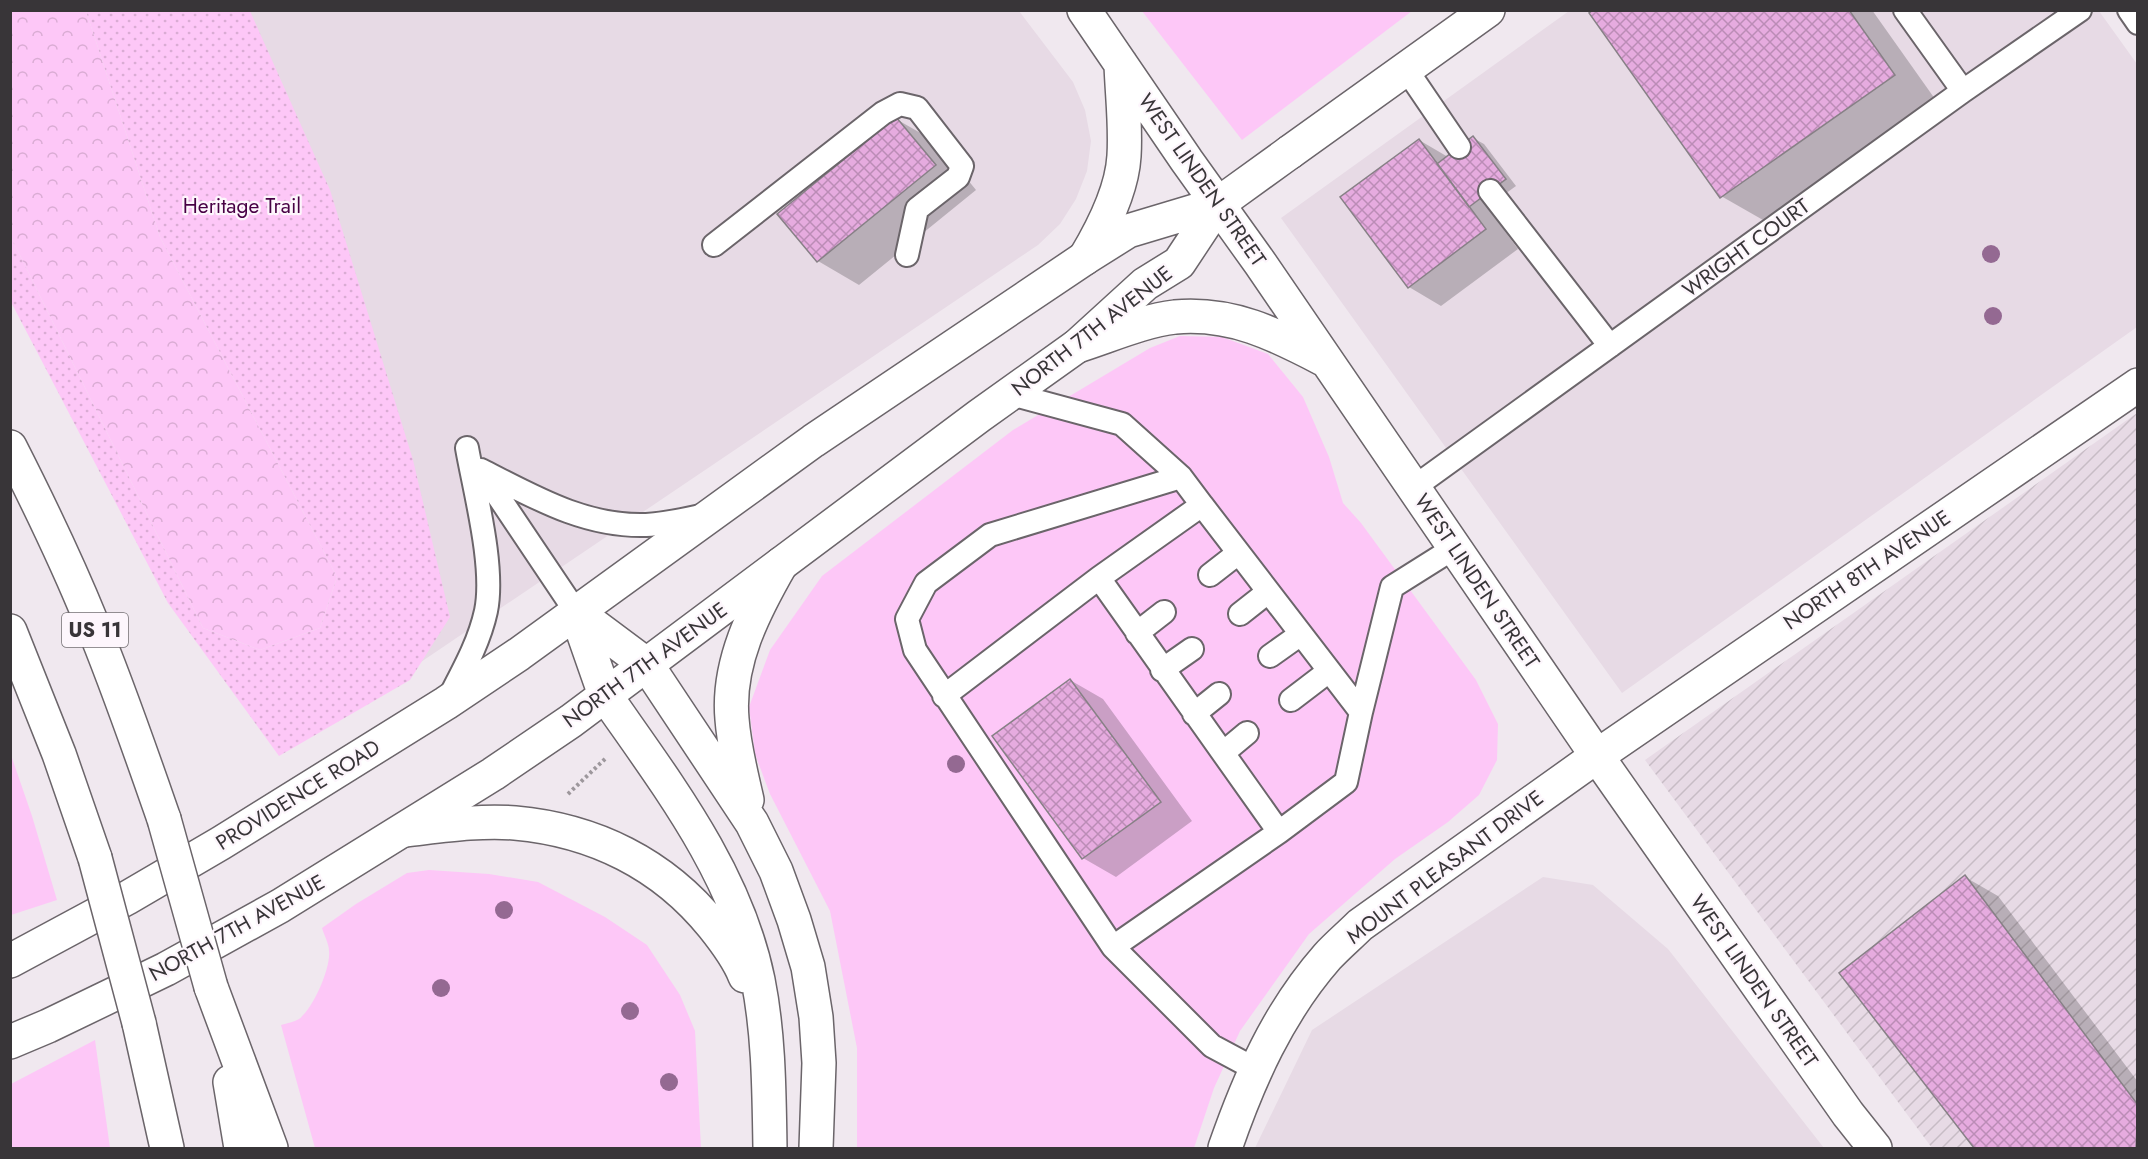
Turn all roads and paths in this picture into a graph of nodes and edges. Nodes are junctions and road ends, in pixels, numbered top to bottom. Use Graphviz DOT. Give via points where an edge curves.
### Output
graph roads {
  1 [pos="1084,10"];
  2 [pos="1488,10"];
  3 [pos="1905,10"];
  4 [pos="2080,10"];
  5 [pos="2129,10"];
  6 [pos="2138,23"];
  7 [pos="1121,64"];
  8 [pos="1406,69"];
  9 [pos="1963,91"];
  10 [pos="1459,147"];
  11 [pos="1490,191"];
  12 [pos="1218,204"];
  13 [pos="714,245"];
  14 [pos="907,255"];
  15 [pos="1085,258"];
  16 [pos="1077,346"];
  17 [pos="1610,346"];
  18 [pos="1328,361"];
  19 [pos="2138,385"];
  20 [pos="1011,394"];
  21 [pos="10,447"];
  22 [pos="481,470"];
  23 [pos="1181,477"];
  24 [pos="1413,488"];
  25 [pos="1202,505"];
  26 [pos="712,514"];
  27 [pos="1454,548"];
  28 [pos="1238,554"];
  29 [pos="782,564"];
  30 [pos="1210,575"];
  31 [pos="1099,578"];
  32 [pos="1268,592"];
  33 [pos="576,612"];
  34 [pos="1164,612"];
  35 [pos="1240,614"];
  36 [pos="10,631"];
  37 [pos="1137,633"];
  38 [pos="1300,634"];
  39 [pos="1192,649"];
  40 [pos="1270,656"];
  41 [pos="647,665"];
  42 [pos="1162,670"];
  43 [pos="1329,671"];
  44 [pos="1220,694"];
  45 [pos="605,695"];
  46 [pos="944,696"];
  47 [pos="1291,700"];
  48 [pos="446,703"];
  49 [pos="1360,712"];
  50 [pos="1194,714"];
  51 [pos="1247,733"];
  52 [pos="1223,753"];
  53 [pos="608,756"];
  54 [pos="1597,756"];
  55 [pos="567,796"];
  56 [pos="752,823"];
  57 [pos="405,830"];
  58 [pos="1279,832"];
  59 [pos="1113,947"];
  60 [pos="10,961"];
  61 [pos="211,987"];
  62 [pos="765,1023"];
  63 [pos="10,1042"];
  64 [pos="1255,1069"];
  65 [pos="168,1149"];
  66 [pos="241,1149"];
  67 [pos="271,1149"];
  68 [pos="770,1149"];
  69 [pos="816,1149"];
  70 [pos="1225,1149"];
  71 [pos="1875,1149"];
  1 -- 7 [label="main road, WEST LINDEN STREET"];
  2 -- 8 [label="main road, NORTH 7TH AVENUE"];
  3 -- 9 [label="lane"];
  4 -- 9 [label="lane, WRIGHT COURT"];
  5 -- 6 [label="lane"];
  7 -- 12 [label="main road, WEST LINDEN STREET"];
  7 -- 15 [label="main road" via="1124,157 1119,184 1101,231"];
  8 -- 10 [label="lane"];
  8 -- 12 [label="main road, NORTH 7TH AVENUE"];
  9 -- 17 [label="lane, WRIGHT COURT"];
  11 -- 17 [label="lane"];
  12 -- 15 [label="main road, NORTH 7TH AVENUE" via="1128,231"];
  12 -- 16 [label="main road, NORTH 7TH AVENUE" via="1179,264 1145,284"];
  12 -- 18 [label="main road, WEST LINDEN STREET"];
  13 -- 14 [label="lane" via="883,113 900,104 917,108 962,166 958,177 917,209"];
  15 -- 26 [label="main road, NORTH 7TH AVENUE" via="813,441"];
  16 -- 18 [label="main road" via="1164,320 1208,317 1275,333"];
  16 -- 20 [label="main road, NORTH 7TH AVENUE"];
  17 -- 24 [label="lane, WRIGHT COURT"];
  18 -- 24 [label="main road, WEST LINDEN STREET"];
  19 -- 54 [label="main road, NORTH 8TH AVENUE"];
  20 -- 23 [label="lane" via="1122,424"];
  20 -- 29 [label="main road, NORTH 7TH AVENUE"];
  21 -- 61 [label="main road, US 11, bridge" via="91,621 132,728 164,819"];
  22 -- 26 [label="lane" via="547,504 597,521 646,525"];
  22 -- 33 [label="lane"];
  22 -- 48 [label="lane" via="467,448 486,558 486,610 472,654"];
  23 -- 25 [label="lane"];
  23 -- 46 [label="lane" via="990,535 926,583 907,619 915,650"];
  24 -- 27 [label="main road, WEST LINDEN STREET"];
  25 -- 28 [label="lane"];
  25 -- 31 [label="lane"];
  26 -- 33 [label="main road, NORTH 7TH AVENUE"];
  27 -- 49 [label="lane" via="1392,587"];
  27 -- 54 [label="main road, WEST LINDEN STREET"];
  28 -- 30 [label="lane"];
  28 -- 32 [label="lane"];
  29 -- 41 [label="main road, NORTH 7TH AVENUE"];
  29 -- 56 [label="main road" via="748,627 733,684 731,716 735,747"];
  31 -- 37 [label="lane"];
  31 -- 46 [label="lane"];
  32 -- 35 [label="lane"];
  32 -- 38 [label="lane"];
  33 -- 41 [label="main road"];
  33 -- 45 [label="main road"];
  33 -- 48 [label="main road, PROVIDENCE ROAD"];
  34 -- 37 [label="lane"];
  36 -- 65 [label="main road, bridge" via="95,858"];
  37 -- 42 [label="lane"];
  38 -- 40 [label="lane"];
  38 -- 43 [label="lane"];
  39 -- 42 [label="lane"];
  41 -- 45 [label="main road, NORTH 7TH AVENUE"];
  41 -- 56 [label="main road"];
  42 -- 50 [label="lane"];
  43 -- 47 [label="lane"];
  43 -- 49 [label="lane"];
  44 -- 50 [label="lane"];
  45 -- 57 [label="main road, NORTH 7TH AVENUE" via="494,774"];
  45 -- 62 [label="main road" via="681,806 729,892 758,978"];
  46 -- 59 [label="lane"];
  48 -- 60 [label="main road, PROVIDENCE ROAD" via="221,843"];
  49 -- 58 [label="lane" via="1346,782"];
  50 -- 52 [label="lane"];
  51 -- 52 [label="lane"];
  52 -- 58 [label="lane"];
  53 -- 55 [label="path"];
  54 -- 64 [label="main road, MOUNT PLEASANT DRIVE" via="1360,925 1302,989"];
  54 -- 71 [label="main road, WEST LINDEN STREET"];
  56 -- 69 [label="main road" via="780,881 808,967 819,1063"];
  57 -- 62 [label="main road" via="478,823 548,827 582,836 634,859 674,885 724,940 743,971"];
  57 -- 63 [label="main road, NORTH 7TH AVENUE" via="166,969"];
  58 -- 59 [label="lane"];
  59 -- 64 [label="lane" via="1212,1046"];
  61 -- 66 [label="main road, US 11"];
  61 -- 67 [label="main road"];
  62 -- 68 [label="main road"];
  64 -- 70 [label="main road, MOUNT PLEASANT DRIVE"];
}
